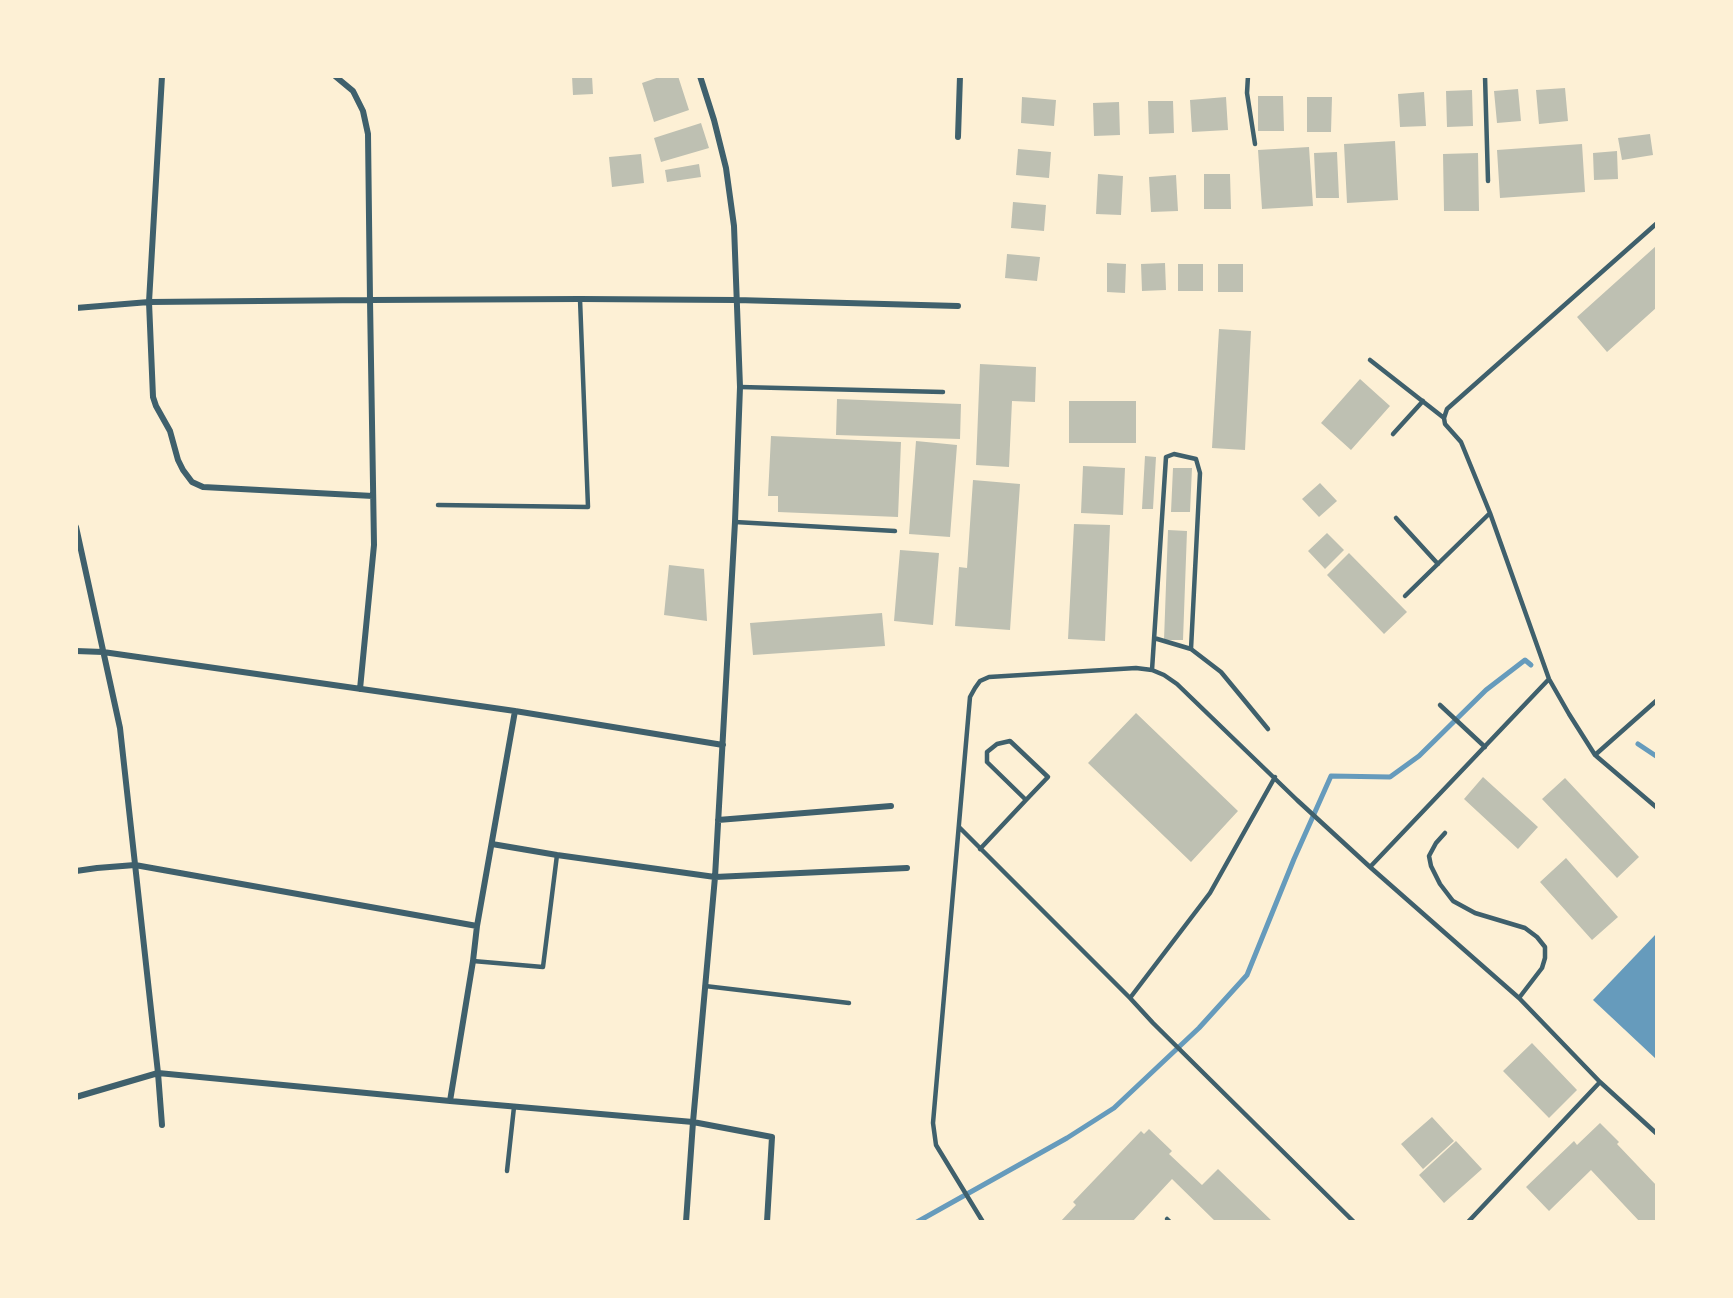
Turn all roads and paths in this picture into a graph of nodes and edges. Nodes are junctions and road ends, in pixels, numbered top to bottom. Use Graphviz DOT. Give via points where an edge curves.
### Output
graph roads {
  1 [pos="162,76"];
  2 [pos="335,76"];
  3 [pos="700,76"];
  4 [pos="960,76"];
  5 [pos="1248,76"];
  6 [pos="1485,76"];
  7 [pos="958,137"];
  8 [pos="1255,144"];
  9 [pos="1488,181"];
  10 [pos="1656,224"];
  11 [pos="580,299"];
  12 [pos="370,300"];
  13 [pos="736,300"];
  14 [pos="149,302"];
  15 [pos="958,306"];
  16 [pos="76,308"];
  17 [pos="1370,360"];
  18 [pos="740,387"];
  19 [pos="943,392"];
  20 [pos="1423,401"];
  21 [pos="1444,418"];
  22 [pos="1393,434"];
  23 [pos="373,496"];
  24 [pos="438,505"];
  25 [pos="1490,513"];
  26 [pos="1396,518"];
  27 [pos="735,522"];
  28 [pos="76,527"];
  29 [pos="895,531"];
  30 [pos="1438,564"];
  31 [pos="1405,596"];
  32 [pos="1154,638"];
  33 [pos="1191,650"];
  34 [pos="76,651"];
  35 [pos="103,652"];
  36 [pos="1152,670"];
  37 [pos="1549,679"];
  38 [pos="360,689"];
  39 [pos="1656,701"];
  40 [pos="1440,705"];
  41 [pos="515,711"];
  42 [pos="1268,729"];
  43 [pos="723,745"];
  44 [pos="1485,747"];
  45 [pos="1595,755"];
  46 [pos="1275,777"];
  47 [pos="1026,800"];
  48 [pos="891,806"];
  49 [pos="1656,807"];
  50 [pos="718,820"];
  51 [pos="959,827"];
  52 [pos="1445,833"];
  53 [pos="492,844"];
  54 [pos="980,849"];
  55 [pos="557,855"];
  56 [pos="135,865"];
  57 [pos="1370,867"];
  58 [pos="907,868"];
  59 [pos="76,871"];
  60 [pos="715,877"];
  61 [pos="477,926"];
  62 [pos="473,961"];
  63 [pos="705,986"];
  64 [pos="1130,998"];
  65 [pos="1519,998"];
  66 [pos="849,1003"];
  67 [pos="158,1073"];
  68 [pos="1600,1082"];
  69 [pos="76,1097"];
  70 [pos="450,1101"];
  71 [pos="514,1107"];
  72 [pos="693,1122"];
  73 [pos="162,1125"];
  74 [pos="1656,1133"];
  75 [pos="507,1171"];
  76 [pos="687,1221"];
  77 [pos="767,1221"];
  78 [pos="983,1221"];
  79 [pos="1354,1221"];
  80 [pos="1468,1221"];
  1 -- 14 [label="street"];
  2 -- 12 [label="street" via="353,91 368,134"];
  3 -- 13 [label="street" via="726,168 734,226"];
  4 -- 7 [label="street"];
  5 -- 8 [label="lane"];
  6 -- 9 [label="lane"];
  10 -- 21 [label="lane" via="1447,409"];
  11 -- 12 [label="street"];
  11 -- 13 [label="street"];
  11 -- 24 [label="lane" via="588,507"];
  12 -- 14 [label="street"];
  12 -- 23 [label="street"];
  13 -- 15 [label="street"];
  13 -- 18 [label="street"];
  14 -- 16 [label="street"];
  14 -- 23 [label="street" via="153,397 170,431 178,460 192,482 203,487"];
  17 -- 20 [label="lane"];
  18 -- 19 [label="lane"];
  18 -- 27 [label="street"];
  20 -- 21 [label="lane"];
  20 -- 22 [label="lane"];
  21 -- 25 [label="lane" via="1461,442"];
  23 -- 38 [label="street" via="374,545"];
  25 -- 30 [label="lane"];
  25 -- 37 [label="lane"];
  26 -- 30 [label="lane"];
  27 -- 29 [label="lane"];
  27 -- 43 [label="street"];
  28 -- 35 [label="street"];
  30 -- 31 [label="lane"];
  32 -- 33 [label="lane"];
  32 -- 33 [label="lane" via="1166,457 1174,454 1196,459 1200,473"];
  32 -- 36 [label="lane"];
  33 -- 42 [label="lane" via="1221,672"];
  34 -- 35 [label="street"];
  35 -- 38 [label="street"];
  35 -- 56 [label="street" via="120,728"];
  36 -- 46 [label="lane" via="1177,684"];
  36 -- 51 [label="lane" via="1136,668 980,681 970,698"];
  37 -- 44 [label="lane"];
  37 -- 45 [label="lane"];
  38 -- 41 [label="street"];
  39 -- 45 [label="lane"];
  40 -- 44 [label="lane"];
  41 -- 43 [label="street"];
  41 -- 53 [label="street"];
  43 -- 50 [label="street"];
  44 -- 57 [label="lane"];
  45 -- 49 [label="lane"];
  46 -- 57 [label="lane"];
  46 -- 64 [label="lane" via="1210,893"];
  47 -- 47 [label="lane" via="1048,777 1010,741 997,744 987,752 987,762"];
  47 -- 54 [label="lane"];
  48 -- 50 [label="street"];
  50 -- 60 [label="street"];
  51 -- 54 [label="lane"];
  51 -- 78 [label="lane" via="933,1123 936,1145"];
  52 -- 65 [label="lane" via="1429,856 1440,884 1454,901 1474,913 1525,928 1545,946 1542,968"];
  53 -- 55 [label="street"];
  53 -- 61 [label="street"];
  54 -- 64 [label="lane"];
  55 -- 60 [label="street"];
  55 -- 62 [label="lane" via="543,967"];
  56 -- 59 [label="street"];
  56 -- 61 [label="street"];
  56 -- 67 [label="street"];
  57 -- 65 [label="lane"];
  58 -- 60 [label="street"];
  60 -- 63 [label="street"];
  61 -- 62 [label="street"];
  62 -- 70 [label="street"];
  63 -- 66 [label="lane"];
  63 -- 72 [label="street"];
  64 -- 79 [label="lane"];
  65 -- 68 [label="lane"];
  67 -- 69 [label="street"];
  67 -- 70 [label="street"];
  67 -- 73 [label="street"];
  68 -- 74 [label="lane"];
  68 -- 80 [label="lane"];
  70 -- 71 [label="street"];
  71 -- 72 [label="street"];
  71 -- 75 [label="lane"];
  72 -- 76 [label="street"];
  72 -- 77 [label="street" via="772,1137"];
}
